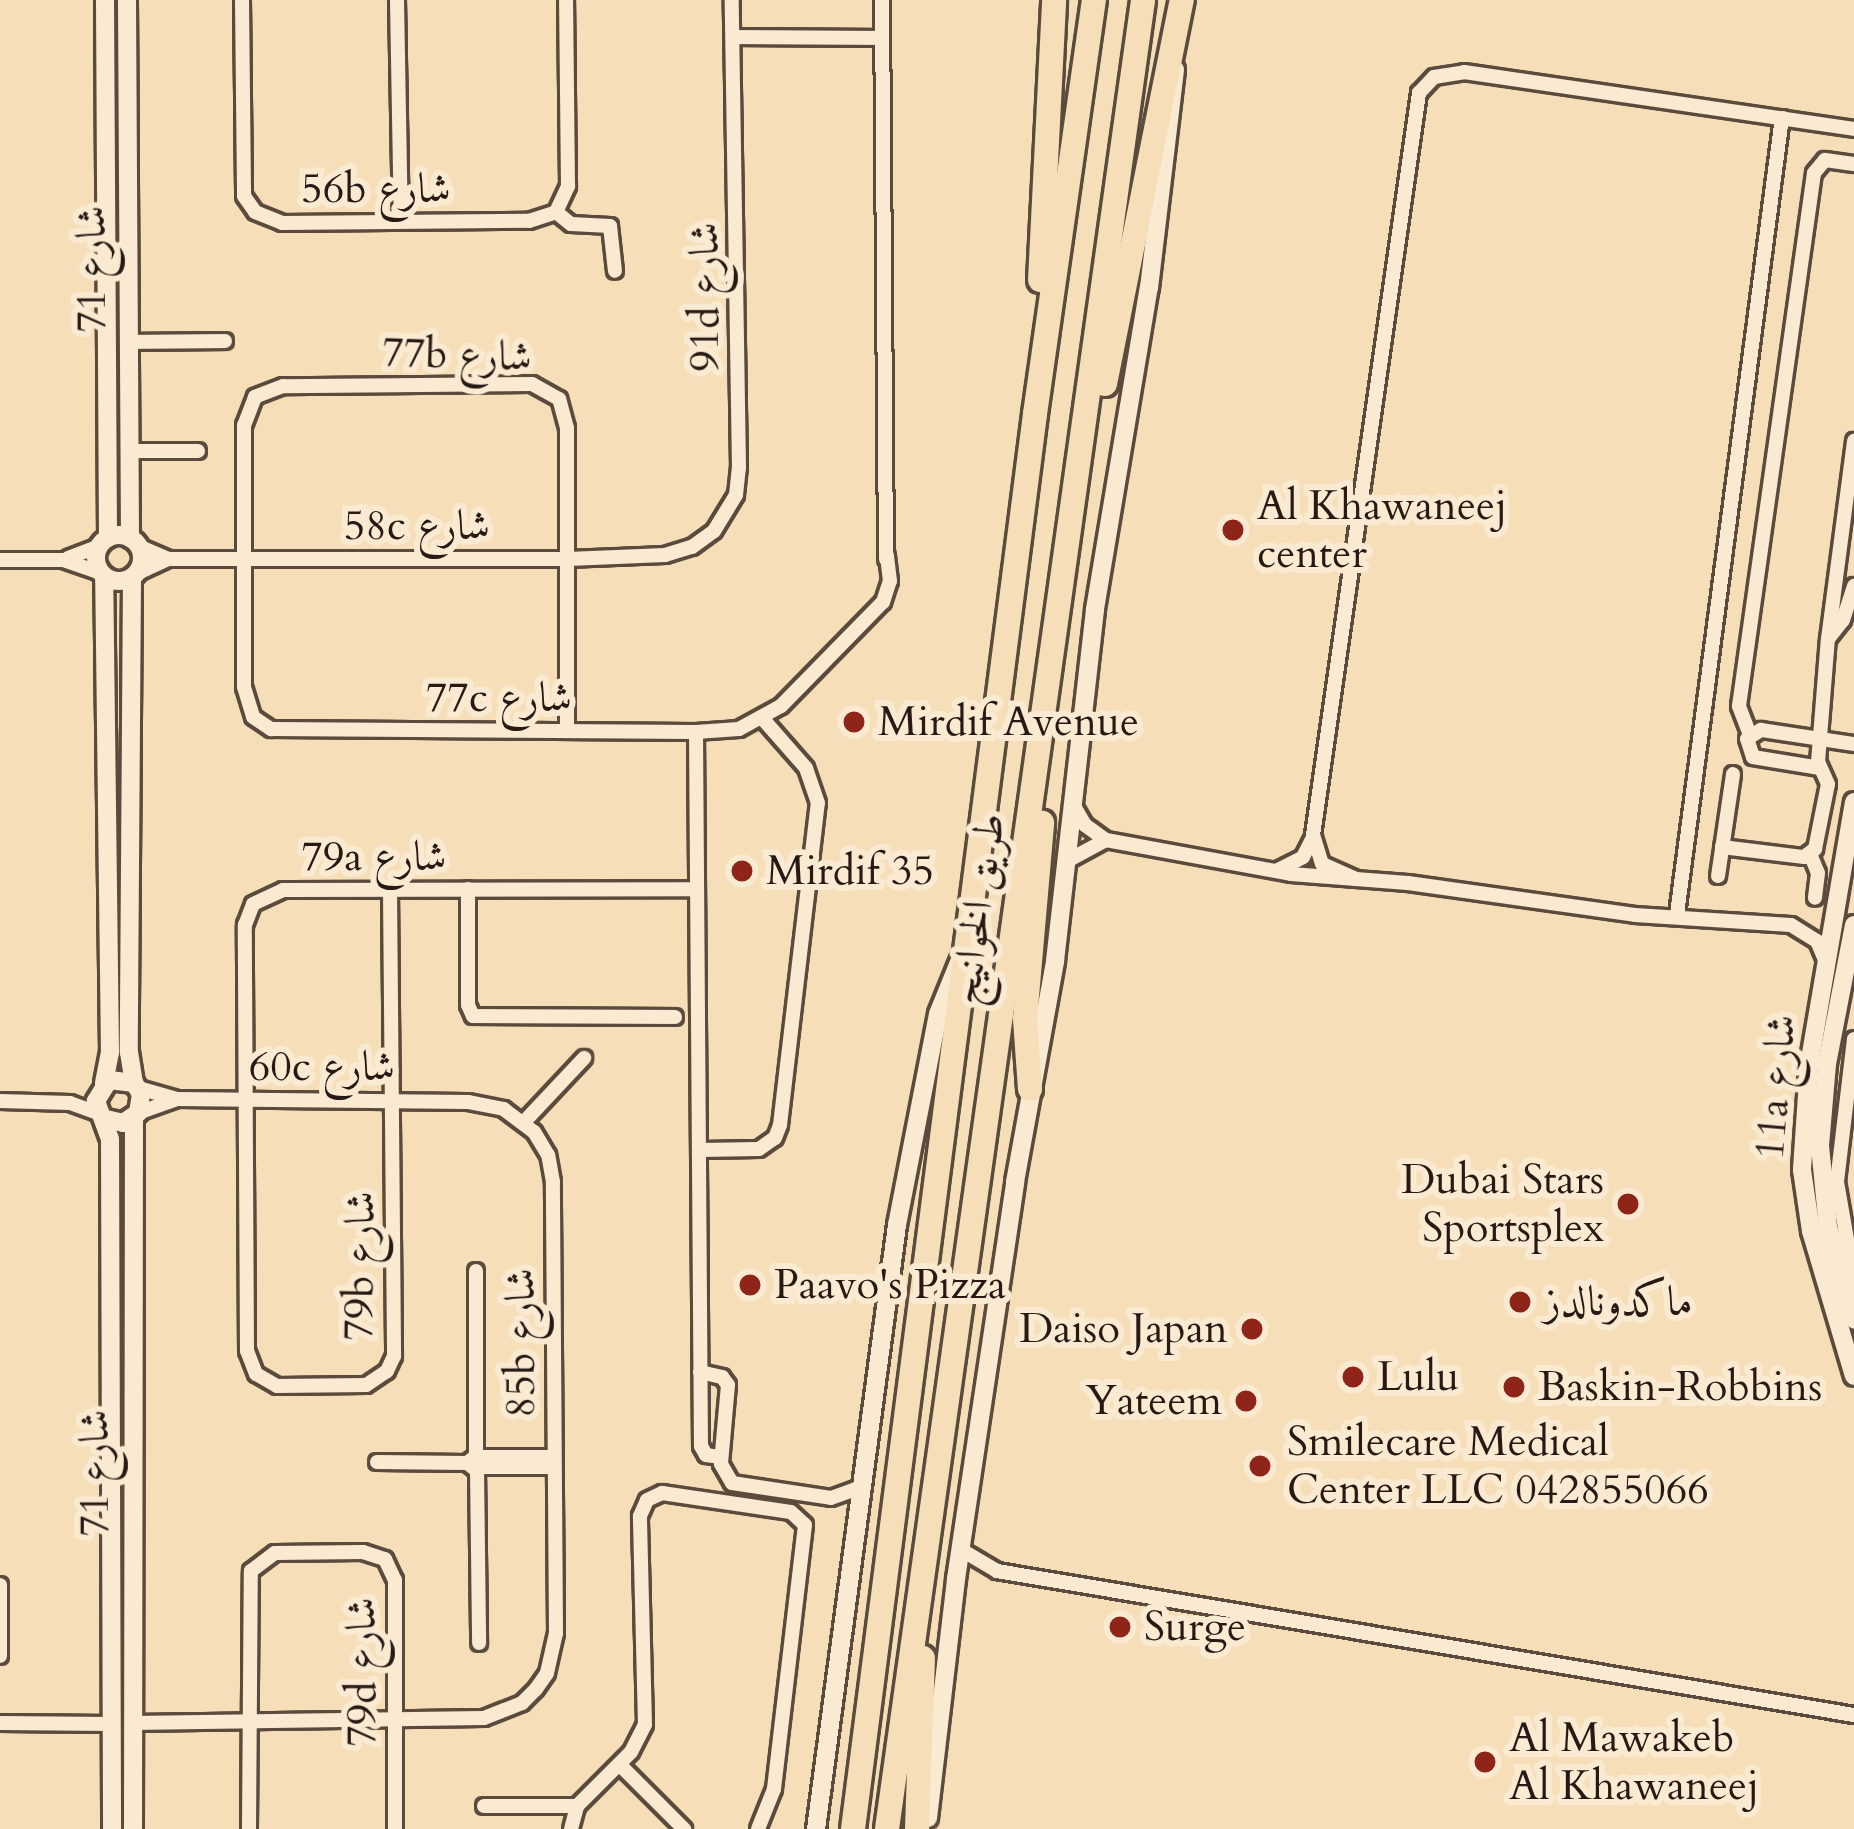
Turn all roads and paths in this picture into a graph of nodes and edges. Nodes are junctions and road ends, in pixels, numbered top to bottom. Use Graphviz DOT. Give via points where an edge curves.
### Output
graph roads {
  1 [pos="105,0"];
  2 [pos="127,0"];
  3 [pos="242,0"];
  4 [pos="397,0"];
  5 [pos="566,0"];
  6 [pos="731,0"];
  7 [pos="882,0"];
  8 [pos="1054,0"];
  9 [pos="1094,0"];
  10 [pos="1143,0"];
  11 [pos="1182,0"];
  12 [pos="735,38"];
  13 [pos="881,38"];
  14 [pos="1173,44"];
  15 [pos="1782,118"];
  16 [pos="1854,129"];
  17 [pos="1854,164"];
  18 [pos="556,212"];
  19 [pos="401,220"];
  20 [pos="615,271"];
  21 [pos="225,341"];
  22 [pos="128,342"];
  23 [pos="1035,414"];
  24 [pos="1854,441"];
  25 [pos="128,451"];
  26 [pos="198,451"];
  27 [pos="1074,502"];
  28 [pos="104,542"];
  29 [pos="134,543"];
  30 [pos="665,555"];
  31 [pos="168,559"];
  32 [pos="244,559"];
  33 [pos="568,559"];
  34 [pos="0,560"];
  35 [pos="63,560"];
  36 [pos="102,575"];
  37 [pos="134,576"];
  38 [pos="1854,586"];
  39 [pos="1828,639"];
  40 [pos="763,719"];
  41 [pos="567,731"];
  42 [pos="696,732"];
  43 [pos="1750,735"];
  44 [pos="1819,738"];
  45 [pos="1854,744"];
  46 [pos="1820,768"];
  47 [pos="1733,774"];
  48 [pos="1036,785"];
  49 [pos="1072,802"];
  50 [pos="1854,802"];
  51 [pos="1313,835"];
  52 [pos="1106,840"];
  53 [pos="1722,847"];
  54 [pos="1854,850"];
  55 [pos="1811,856"];
  56 [pos="1067,861"];
  57 [pos="1854,864"];
  58 [pos="1275,871"];
  59 [pos="1718,876"];
  60 [pos="1356,879"];
  61 [pos="697,889"];
  62 [pos="390,890"];
  63 [pos="467,890"];
  64 [pos="1815,898"];
  65 [pos="1837,902"];
  66 [pos="1676,914"];
  67 [pos="1854,925"];
  68 [pos="967,946"];
  69 [pos="1826,962"];
  70 [pos="1841,990"];
  71 [pos="675,1017"];
  72 [pos="1854,1039"];
  73 [pos="584,1058"];
  74 [pos="136,1085"];
  75 [pos="102,1086"];
  76 [pos="1030,1090"];
  77 [pos="393,1098"];
  78 [pos="177,1099"];
  79 [pos="244,1100"];
  80 [pos="0,1101"];
  81 [pos="58,1102"];
  82 [pos="136,1115"];
  83 [pos="103,1116"];
  84 [pos="524,1122"];
  85 [pos="700,1150"];
  86 [pos="476,1271"];
  87 [pos="1854,1279"];
  88 [pos="1854,1319"];
  89 [pos="700,1372"];
  90 [pos="1854,1376"];
  91 [pos="721,1457"];
  92 [pos="377,1462"];
  93 [pos="476,1462"];
  94 [pos="554,1462"];
  95 [pos="861,1487"];
  96 [pos="960,1549"];
  97 [pos="997,1571"];
  98 [pos="956,1579"];
  99 [pos="0,1585"];
  100 [pos="914,1637"];
  101 [pos="479,1643"];
  102 [pos="0,1656"];
  103 [pos="1854,1714"];
  104 [pos="395,1722"];
  105 [pos="122,1723"];
  106 [pos="248,1723"];
  107 [pos="0,1724"];
  108 [pos="620,1765"];
  109 [pos="484,1806"];
  110 [pos="577,1806"];
  111 [pos="133,1821"];
  112 [pos="112,1829"];
  113 [pos="249,1829"];
  114 [pos="395,1829"];
  115 [pos="572,1829"];
  116 [pos="684,1829"];
  117 [pos="758,1829"];
  118 [pos="817,1829"];
  119 [pos="854,1829"];
  120 [pos="887,1829"];
  121 [pos="917,1829"];
  122 [pos="926,1829"];
  1 -- 28 [label="street, شارع 71"];
  2 -- 22 [label="street, شارع 71"];
  3 -- 19 [label="street, 56b شارع" via="243,186 255,212 272,221"];
  4 -- 19 [label="street"];
  5 -- 18 [label="street" via="568,186"];
  6 -- 12 [label="street, 91d شارع"];
  7 -- 13 [label="street"];
  8 -- 23 [label="highway"];
  9 -- 23 [label="highway, طريق الخوانيج"];
  10 -- 27 [label="highway, طريق الخوانيج"];
  11 -- 14 [label="highway"];
  12 -- 13 [label="street"];
  12 -- 30 [label="street, 91d شارع" via="739,482 714,531"];
  13 -- 40 [label="street" via="887,555 880,596 868,619"];
  14 -- 27 [label="highway"];
  14 -- 49 [label="street" via="1173,121"];
  15 -- 16 [label="street"];
  15 -- 51 [label="street" via="1465,72 1434,77 1419,93"];
  15 -- 66 [label="street"];
  17 -- 43 [label="street" via="1826,160 1814,173 1739,706"];
  18 -- 19 [label="street, 56b شارع" via="530,221"];
  18 -- 20 [label="street" via="571,224 610,226"];
  21 -- 22 [label="street"];
  22 -- 25 [label="street, شارع 71"];
  23 -- 68 [label="highway, طريق الخوانيج"];
  24 -- 39 [label="street"];
  25 -- 26 [label="street"];
  25 -- 29 [label="street, شارع 71"];
  27 -- 48 [label="highway, طريق الخوانيج"];
  28 -- 29 [label="street"];
  28 -- 35 [label="street"];
  28 -- 36 [label="street" via="95,556"];
  29 -- 31 [label="street, 58c شارع"];
  29 -- 37 [label="street"];
  30 -- 33 [label="street, 58c شارع"];
  31 -- 32 [label="street, 58c شارع"];
  31 -- 37 [label="street, 58c شارع"];
  32 -- 33 [label="street, 58c شارع"];
  32 -- 33 [label="street, 77b شارع" via="244,425 255,397 283,386 406,384 532,384 559,399 567,418"];
  32 -- 41 [label="street, 77c شارع" via="245,698 261,724 281,731"];
  33 -- 41 [label="street, 77b شارع"];
  34 -- 35 [label="street"];
  35 -- 36 [label="street"];
  36 -- 37 [label="street" via="121,582"];
  36 -- 75 [label="street" via="110,1053"];
  37 -- 74 [label="street" via="129,1052"];
  38 -- 39 [label="street"];
  39 -- 44 [label="street"];
  40 -- 42 [label="street, 77c شارع"];
  40 -- 85 [label="street" via="814,785 817,827 780,1125 770,1143 753,1151"];
  41 -- 42 [label="street, 77c شارع"];
  42 -- 61 [label="street"];
  43 -- 44 [label="street"];
  43 -- 46 [label="street" via="1754,757"];
  44 -- 45 [label="street"];
  44 -- 46 [label="street"];
  46 -- 55 [label="street" via="1828,784"];
  47 -- 53 [label="street"];
  48 -- 76 [label="highway" via="1043,850 1025,1018"];
  48 -- 100 [label="highway, طريق الخوانيج"];
  49 -- 52 [label="street"];
  49 -- 56 [label="street"];
  50 -- 65 [label="street, 11a شارع"];
  51 -- 58 [label="street" via="1303,857"];
  51 -- 60 [label="street" via="1322,865"];
  52 -- 56 [label="street"];
  52 -- 58 [label="street"];
  53 -- 55 [label="street"];
  53 -- 59 [label="street"];
  54 -- 57 [label="street"];
  55 -- 64 [label="street"];
  56 -- 76 [label="street"];
  58 -- 60 [label="street"];
  60 -- 66 [label="street"];
  61 -- 63 [label="street, 79a شارع"];
  61 -- 85 [label="street"];
  62 -- 63 [label="street, 79a شارع"];
  62 -- 77 [label="street, 79b شارع"];
  62 -- 79 [label="street, 79a شارع" via="283,890 253,904 245,925"];
  63 -- 71 [label="street" via="473,1016"];
  65 -- 69 [label="street, 11a شارع"];
  65 -- 70 [label="street" via="1847,914"];
  66 -- 69 [label="street" via="1791,925 1811,935"];
  67 -- 70 [label="street, 11a شارع"];
  68 -- 95 [label="street" via="934,1029 896,1225"];
  68 -- 119 [label="highway, طريق الخوانيج"];
  69 -- 90 [label="street, 11a شارع" via="1802,1170 1811,1231"];
  70 -- 88 [label="street, 11a شارع" via="1820,1146 1828,1227"];
  72 -- 87 [label="street, 11a شارع" via="1837,1182"];
  73 -- 84 [label="street"];
  74 -- 75 [label="street" via="116,1078"];
  74 -- 78 [label="street, 60c شارع"];
  74 -- 82 [label="street"];
  75 -- 81 [label="street"];
  75 -- 83 [label="street"];
  76 -- 96 [label="street"];
  77 -- 79 [label="street, 60c شارع"];
  77 -- 79 [label="street, 79b شارع" via="394,1355 374,1382 337,1387 277,1387 248,1359"];
  77 -- 84 [label="street, 60c شارع" via="468,1102"];
  78 -- 79 [label="street, 60c شارع"];
  78 -- 82 [label="street, 60c شارع"];
  80 -- 81 [label="street"];
  81 -- 83 [label="street"];
  82 -- 83 [label="street" via="117,1123"];
  82 -- 105 [label="street, شارع 71"];
  83 -- 105 [label="street, شارع 71" via="110,1138"];
  84 -- 94 [label="street, 85b شارع" via="548,1155 553,1182"];
  85 -- 89 [label="street"];
  86 -- 93 [label="street"];
  89 -- 91 [label="street" via="701,1450"];
  89 -- 91 [label="street" via="728,1384"];
  91 -- 95 [label="street" via="727,1478 745,1489 839,1498"];
  92 -- 93 [label="street"];
  93 -- 94 [label="street"];
  93 -- 101 [label="street"];
  94 -- 104 [label="street, 85b شارع" via="556,1634 547,1672 522,1703 484,1718"];
  95 -- 118 [label="street"];
  96 -- 97 [label="street"];
  96 -- 98 [label="street"];
  97 -- 98 [label="street"];
  97 -- 103 [label="street"];
  98 -- 122 [label="street"];
  99 -- 102 [label="street"];
  100 -- 120 [label="highway, طريق الخوانيج"];
  100 -- 121 [label="highway" via="925,1675"];
  104 -- 106 [label="street"];
  104 -- 106 [label="street, 79d شارع" via="390,1565 371,1552 286,1552 265,1557 247,1581"];
  104 -- 114 [label="street, 79d شارع"];
  105 -- 106 [label="street"];
  105 -- 107 [label="street"];
  105 -- 111 [label="street, شارع 71"];
  105 -- 112 [label="street, شارع 71"];
  106 -- 113 [label="street, 79d شارع"];
  108 -- 110 [label="street"];
  108 -- 116 [label="street"];
  108 -- 117 [label="street" via="645,1725 643,1505 668,1493 791,1513 806,1538 774,1789"];
  109 -- 110 [label="street"];
  110 -- 115 [label="street"];
}
